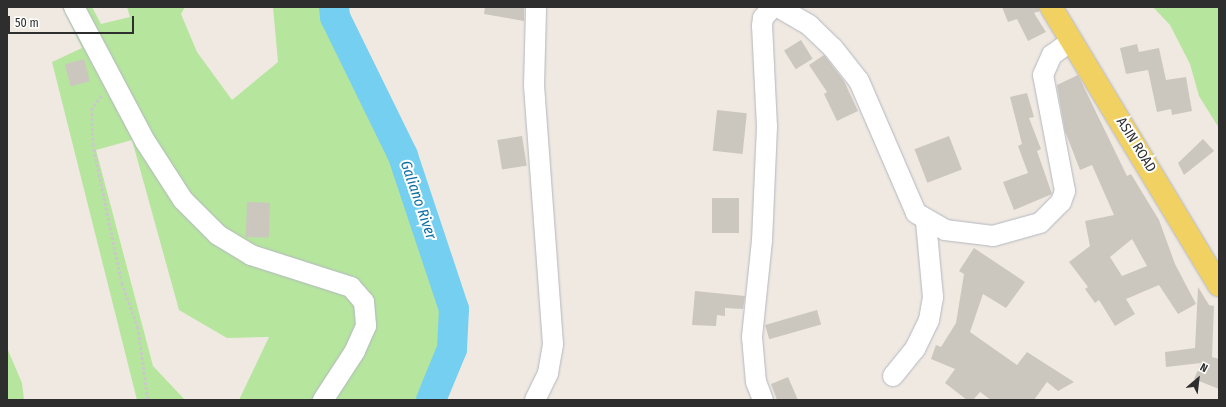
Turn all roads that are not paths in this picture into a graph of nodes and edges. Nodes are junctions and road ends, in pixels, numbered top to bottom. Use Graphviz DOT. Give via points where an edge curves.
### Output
graph roads {
  1 [pos="74,7"];
  2 [pos="536,7"];
  3 [pos="773,7"];
  4 [pos="778,7"];
  5 [pos="1051,7"];
  6 [pos="1071,41"];
  7 [pos="926,221"];
  8 [pos="1219,285"];
  9 [pos="893,376"];
  10 [pos="324,400"];
  11 [pos="535,400"];
  12 [pos="763,400"];
  1 -- 10 [label="street" via="144,141 183,200 218,235 251,255 351,287 364,302 366,326 355,350"];
  2 -- 11 [label="street" via="534,86 553,344 548,373"];
  3 -- 12 [label="street" via="763,18 762,26 767,127 762,241 752,337 756,382"];
  4 -- 7 [label="street" via="809,25 834,48 858,81 909,201"];
  5 -- 6 [label="main road, ASIN ROAD"];
  6 -- 7 [label="street" via="1052,55 1043,75 1065,191 1052,214 1040,223 993,236 946,230"];
  6 -- 8 [label="main road, ASIN ROAD"];
  7 -- 9 [label="street" via="933,297 928,320 915,349"];
}
